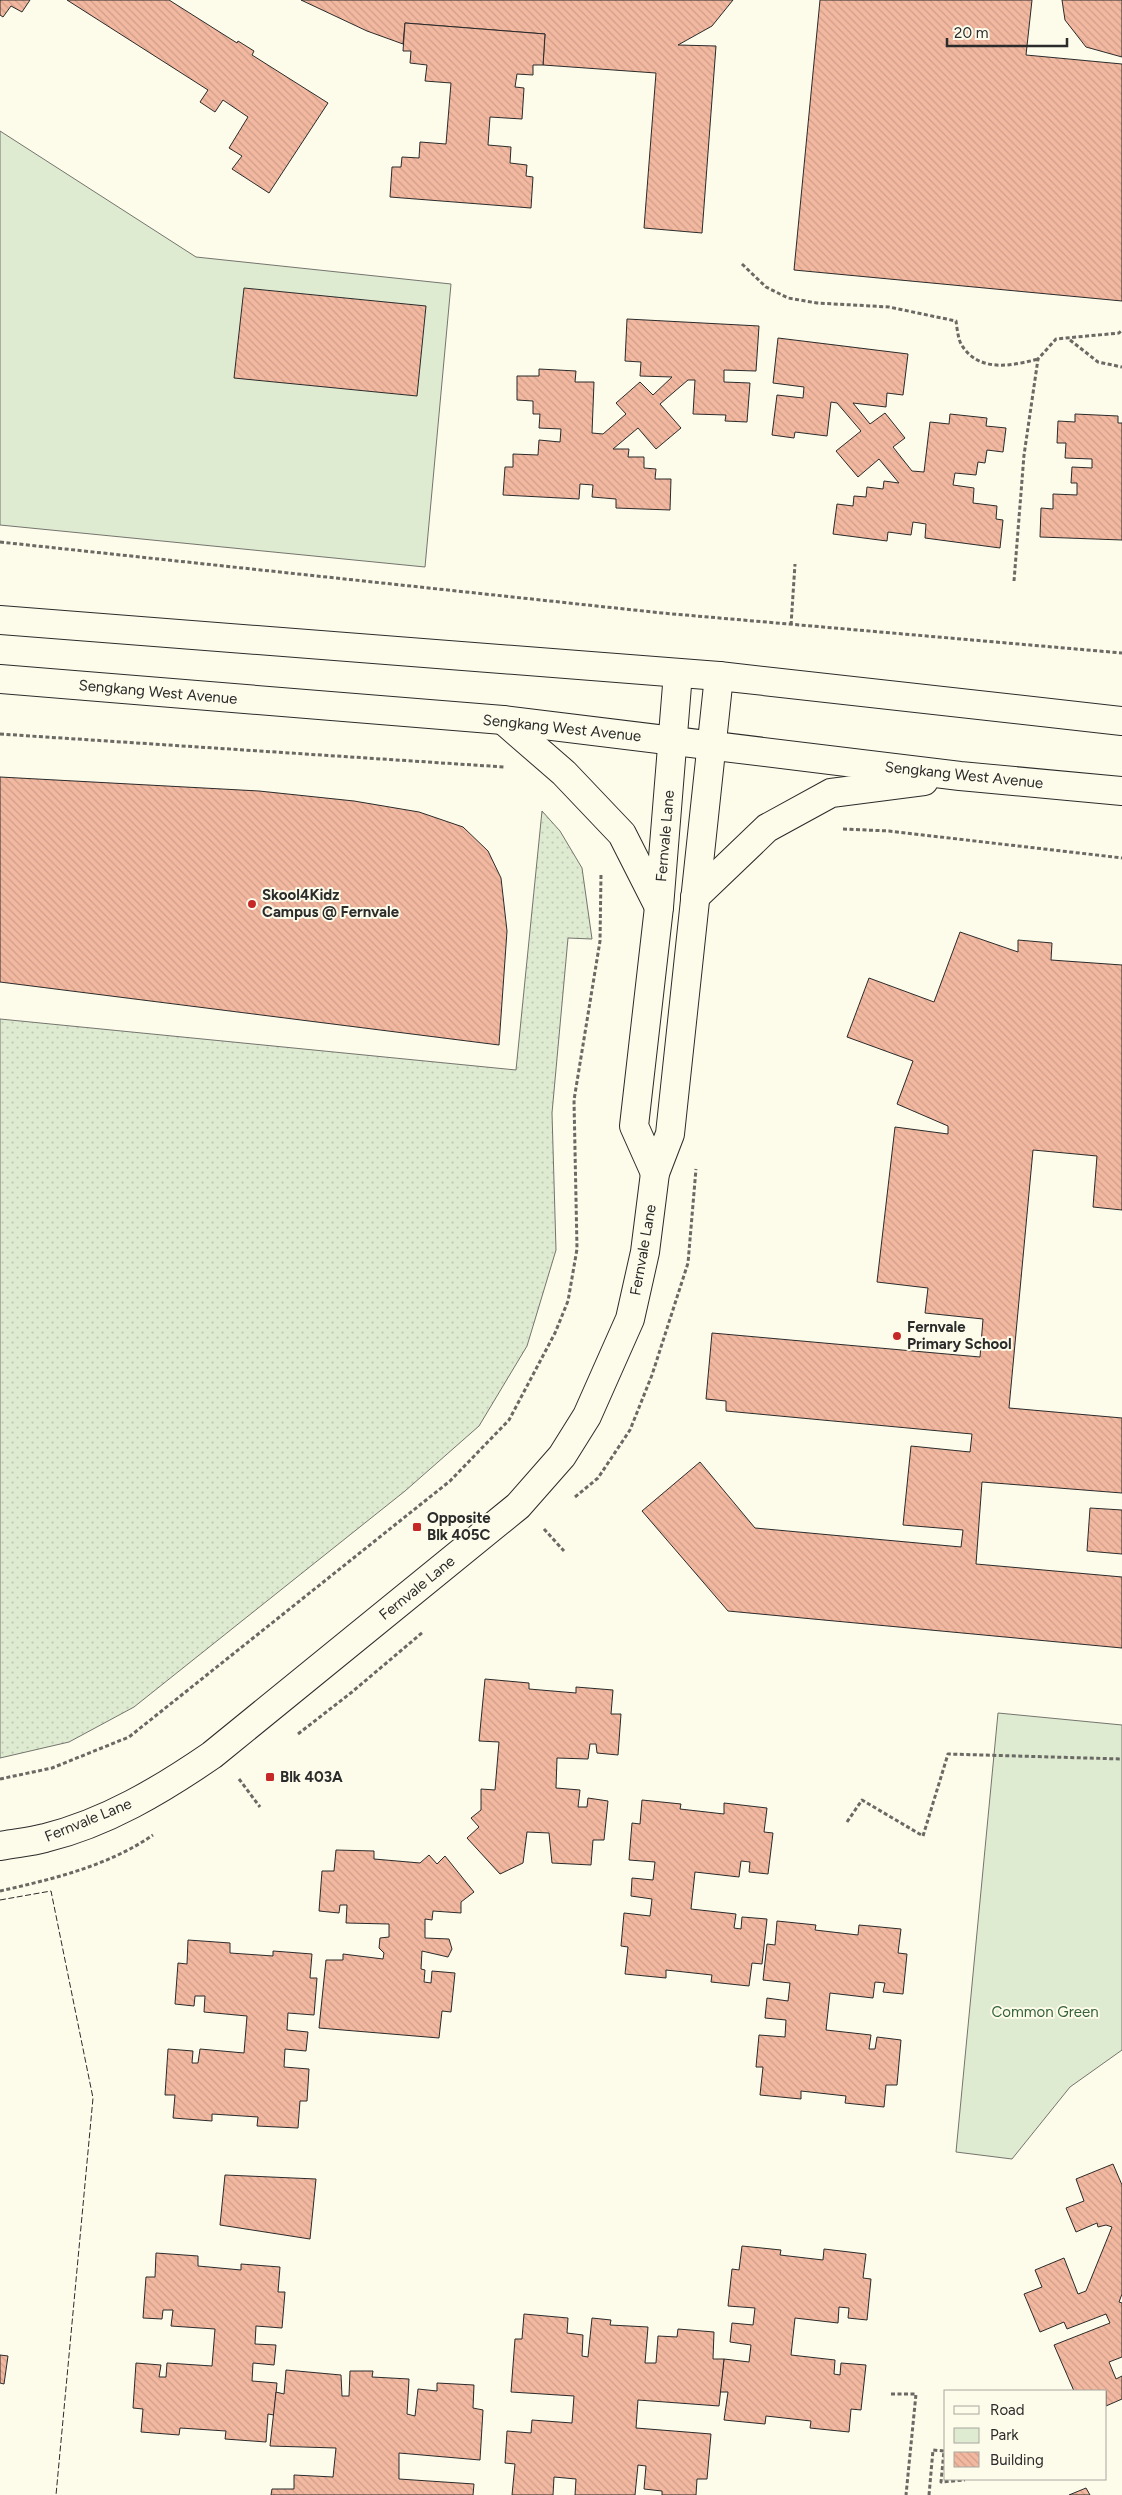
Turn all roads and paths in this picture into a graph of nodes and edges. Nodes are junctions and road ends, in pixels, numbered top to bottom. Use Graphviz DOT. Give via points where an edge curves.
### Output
graph roads {
  1 [pos="742,264"];
  2 [pos="1122,330"];
  3 [pos="1069,339"];
  4 [pos="1038,359"];
  5 [pos="1122,367"];
  6 [pos="0,542"];
  7 [pos="795,564"];
  8 [pos="1014,581"];
  9 [pos="0,620"];
  10 [pos="791,625"];
  11 [pos="1122,653"];
  12 [pos="678,673"];
  13 [pos="719,676"];
  14 [pos="0,679"];
  15 [pos="503,720"];
  16 [pos="1122,721"];
  17 [pos="0,734"];
  18 [pos="674,741"];
  19 [pos="712,746"];
  20 [pos="507,767"];
  21 [pos="960,776"];
  22 [pos="1122,791"];
  23 [pos="841,829"];
  24 [pos="1122,858"];
  25 [pos="602,868"];
  26 [pos="695,897"];
  27 [pos="659,907"];
  28 [pos="697,1162"];
  29 [pos="655,1174"];
  30 [pos="570,1503"];
  31 [pos="548,1521"];
  32 [pos="564,1551"];
  33 [pos="430,1626"];
  34 [pos="292,1738"];
  35 [pos="1122,1759"];
  36 [pos="246,1773"];
  37 [pos="0,1779"];
  38 [pos="238,1779"];
  39 [pos="230,1784"];
  40 [pos="260,1807"];
  41 [pos="847,1822"];
  42 [pos="160,1831"];
  43 [pos="0,1846"];
  44 [pos="0,1891"];
  45 [pos="891,2394"];
  46 [pos="965,2480"];
  47 [pos="906,2495"];
  48 [pos="928,2495"];
  1 -- 4 [label="path" via="766,287 788,298 889,307 956,321 961,344 976,360 1011,366"];
  2 -- 3 [label="path"];
  3 -- 4 [label="path" via="1056,339"];
  3 -- 5 [label="path" via="1098,362"];
  4 -- 8 [label="path" via="1024,456"];
  6 -- 10 [label="path"];
  7 -- 10 [label="path"];
  9 -- 12 [label="main road"];
  10 -- 11 [label="path"];
  12 -- 13 [label="main road"];
  12 -- 18 [label="main road, Fernvale Lane"];
  13 -- 16 [label="main road"];
  13 -- 19 [label="main road, Fernvale Lane"];
  14 -- 15 [label="main road, Sengkang West Avenue"];
  15 -- 18 [label="main road, Sengkang West Avenue"];
  15 -- 27 [label="main road" via="564,773 622,834"];
  17 -- 20 [label="path"];
  18 -- 19 [label="main road, Sengkang West Avenue"];
  18 -- 27 [label="main road, Fernvale Lane"];
  19 -- 21 [label="main road, Sengkang West Avenue"];
  19 -- 26 [label="main road, Fernvale Lane"];
  21 -- 22 [label="main road, Sengkang West Avenue"];
  21 -- 26 [label="main road" via="831,793 767,828"];
  23 -- 24 [label="path" via="890,831"];
  25 -- 37 [label="path" via="600,940 574,1100 577,1249 568,1301 555,1333 509,1420 450,1481 129,1737 52,1768"];
  26 -- 29 [label="main road, Fernvale Lane" via="670,1134"];
  27 -- 29 [label="main road, Fernvale Lane" via="634,1126"];
  28 -- 30 [label="path" via="688,1263 652,1375 630,1430 598,1478"];
  29 -- 43 [label="main road, Fernvale Lane" via="645,1252 630,1319 614,1359 587,1416 562,1456 518,1506 212,1755 169,1785 109,1815 54,1835"];
  31 -- 32 [label="path" via="542,1527"];
  33 -- 34 [label="path"];
  35 -- 41 [label="path" via="948,1754 923,1836 862,1800"];
  36 -- 38 [label="path"];
  38 -- 39 [label="path"];
  38 -- 40 [label="path"];
  42 -- 44 [label="path" via="137,1846 62,1877"];
  45 -- 47 [label="path" via="916,2394"];
  46 -- 48 [label="path" via="941,2482 944,2451 933,2450"];
}
